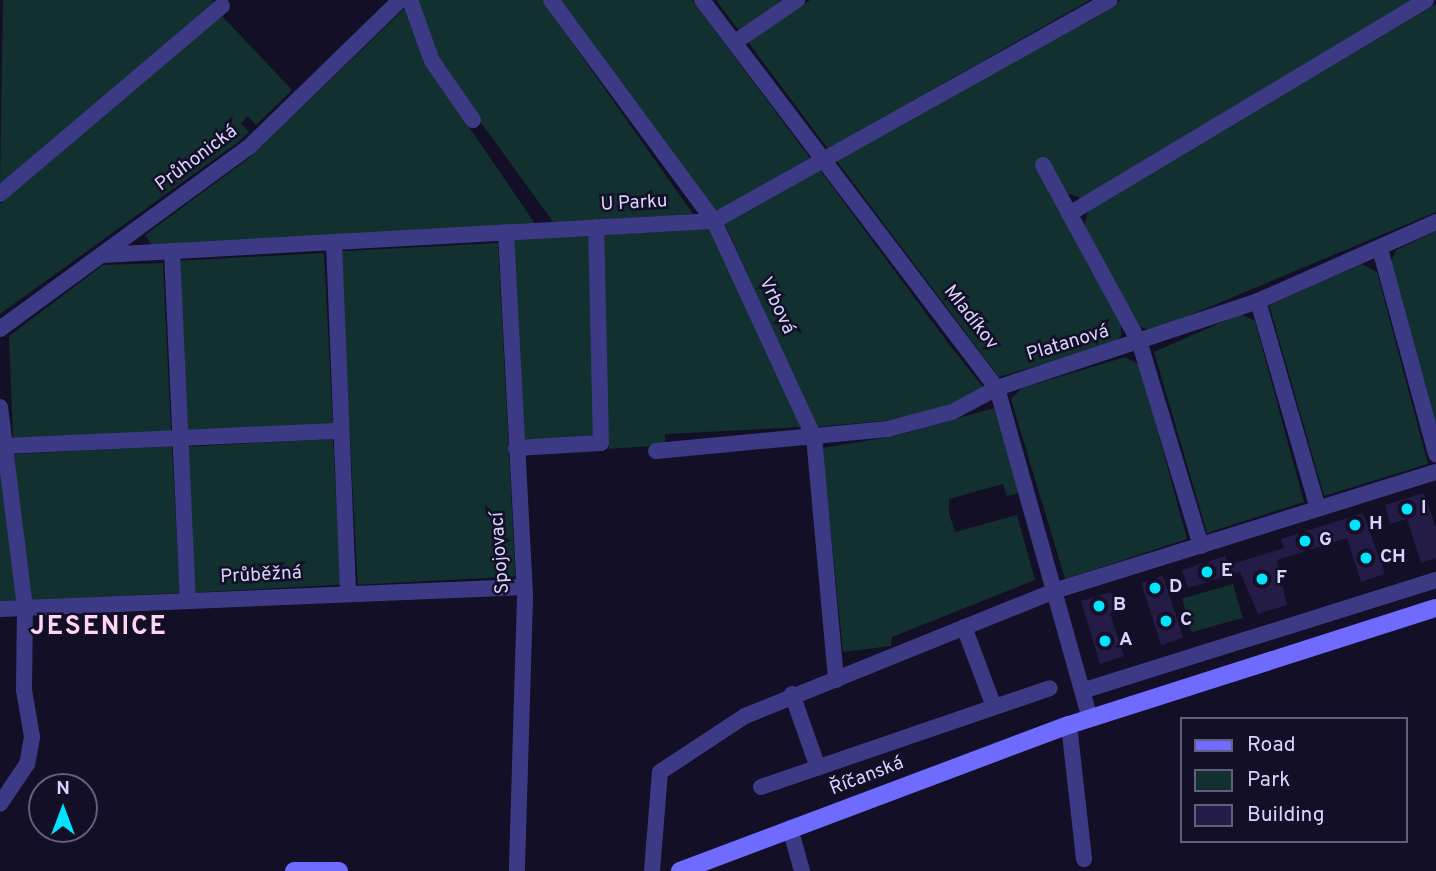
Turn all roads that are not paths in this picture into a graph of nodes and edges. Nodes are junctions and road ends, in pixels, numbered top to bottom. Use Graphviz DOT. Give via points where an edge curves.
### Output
graph roads {
  1 [pos="400,0"];
  2 [pos="410,0"];
  3 [pos="551,0"];
  4 [pos="702,0"];
  5 [pos="797,0"];
  6 [pos="1110,0"];
  7 [pos="1426,0"];
  8 [pos="222,6"];
  9 [pos="735,42"];
  10 [pos="473,120"];
  11 [pos="821,160"];
  12 [pos="1043,165"];
  13 [pos="0,194"];
  14 [pos="1069,214"];
  15 [pos="714,221"];
  16 [pos="1436,222"];
  17 [pos="596,227"];
  18 [pos="506,232"];
  19 [pos="334,243"];
  20 [pos="1380,249"];
  21 [pos="172,252"];
  22 [pos="103,255"];
  23 [pos="1258,301"];
  24 [pos="0,329"];
  25 [pos="1140,344"];
  26 [pos="997,388"];
  27 [pos="0,407"];
  28 [pos="341,431"];
  29 [pos="814,437"];
  30 [pos="179,439"];
  31 [pos="5,446"];
  32 [pos="516,449"];
  33 [pos="656,451"];
  34 [pos="1436,454"];
  35 [pos="1436,472"];
  36 [pos="1318,509"];
  37 [pos="1201,546"];
  38 [pos="1436,580"];
  39 [pos="524,587"];
  40 [pos="1057,590"];
  41 [pos="348,593"];
  42 [pos="188,600"];
  43 [pos="25,608"];
  44 [pos="1436,608"];
  45 [pos="0,609"];
  46 [pos="964,627"];
  47 [pos="836,680"];
  48 [pos="1050,688"];
  49 [pos="1085,690"];
  50 [pos="792,694"];
  51 [pos="994,707"];
  52 [pos="1090,719"];
  53 [pos="1069,725"];
  54 [pos="818,768"];
  55 [pos="761,787"];
  56 [pos="0,804"];
  57 [pos="790,828"];
  58 [pos="1084,859"];
  59 [pos="294,871"];
  60 [pos="339,871"];
  61 [pos="517,871"];
  62 [pos="652,871"];
  63 [pos="680,871"];
  64 [pos="802,871"];
  1 -- 22 [label="street, Průhonická" via="249,147"];
  2 -- 10 [label="street" via="432,61"];
  3 -- 15 [label="street, Vrbová"];
  4 -- 9 [label="street, Mladíkov"];
  5 -- 9 [label="street"];
  6 -- 11 [label="street, U Parku"];
  7 -- 14 [label="street"];
  8 -- 13 [label="street"];
  9 -- 11 [label="street, Mladíkov"];
  11 -- 15 [label="street, U Parku"];
  11 -- 26 [label="street, Mladíkov"];
  12 -- 14 [label="street"];
  14 -- 25 [label="street"];
  15 -- 17 [label="street, U Parku"];
  15 -- 29 [label="street, Vrbová"];
  16 -- 20 [label="street, Platanová"];
  17 -- 18 [label="street, U Parku"];
  17 -- 32 [label="street" via="601,443"];
  18 -- 19 [label="street, U Parku"];
  18 -- 32 [label="street, Spojovací"];
  19 -- 21 [label="street, U Parku"];
  19 -- 28 [label="street"];
  20 -- 23 [label="street, Platanová"];
  20 -- 34 [label="street"];
  21 -- 22 [label="street, U Parku"];
  21 -- 30 [label="street"];
  22 -- 24 [label="street, Průhonická"];
  23 -- 25 [label="street, Platanová"];
  23 -- 36 [label="street"];
  25 -- 26 [label="street, Platanová"];
  25 -- 37 [label="street"];
  26 -- 29 [label="street, Platanová" via="952,412 888,429"];
  26 -- 40 [label="street, Mladíkov"];
  27 -- 31 [label="street"];
  28 -- 30 [label="street"];
  28 -- 41 [label="street"];
  29 -- 33 [label="street, Platanová"];
  29 -- 47 [label="street, Vrbová"];
  30 -- 31 [label="street"];
  30 -- 42 [label="street"];
  31 -- 43 [label="street"];
  32 -- 39 [label="street, Spojovací"];
  35 -- 36 [label="street"];
  36 -- 37 [label="street"];
  37 -- 40 [label="street"];
  38 -- 49 [label="street"];
  39 -- 41 [label="street, Průběžná"];
  39 -- 61 [label="street, Spojovací"];
  40 -- 46 [label="street"];
  40 -- 49 [label="street, Mladíkov"];
  41 -- 42 [label="street, Průběžná"];
  42 -- 43 [label="street, Průběžná"];
  43 -- 45 [label="street, Průběžná"];
  43 -- 56 [label="street" via="23,678 32,737 27,764"];
  44 -- 52 [label="main road, Říčanská"];
  46 -- 47 [label="street"];
  46 -- 51 [label="street"];
  47 -- 50 [label="street"];
  48 -- 51 [label="street"];
  49 -- 52 [label="street, Mladíkov"];
  50 -- 54 [label="street"];
  50 -- 62 [label="street" via="745,716 660,772"];
  51 -- 54 [label="street"];
  52 -- 53 [label="main road, Říčanská"];
  53 -- 57 [label="main road, Říčanská"];
  53 -- 58 [label="street"];
  54 -- 55 [label="street"];
  57 -- 63 [label="main road, Říčanská"];
  57 -- 64 [label="street"];
  59 -- 60 [label="main road"];
}
